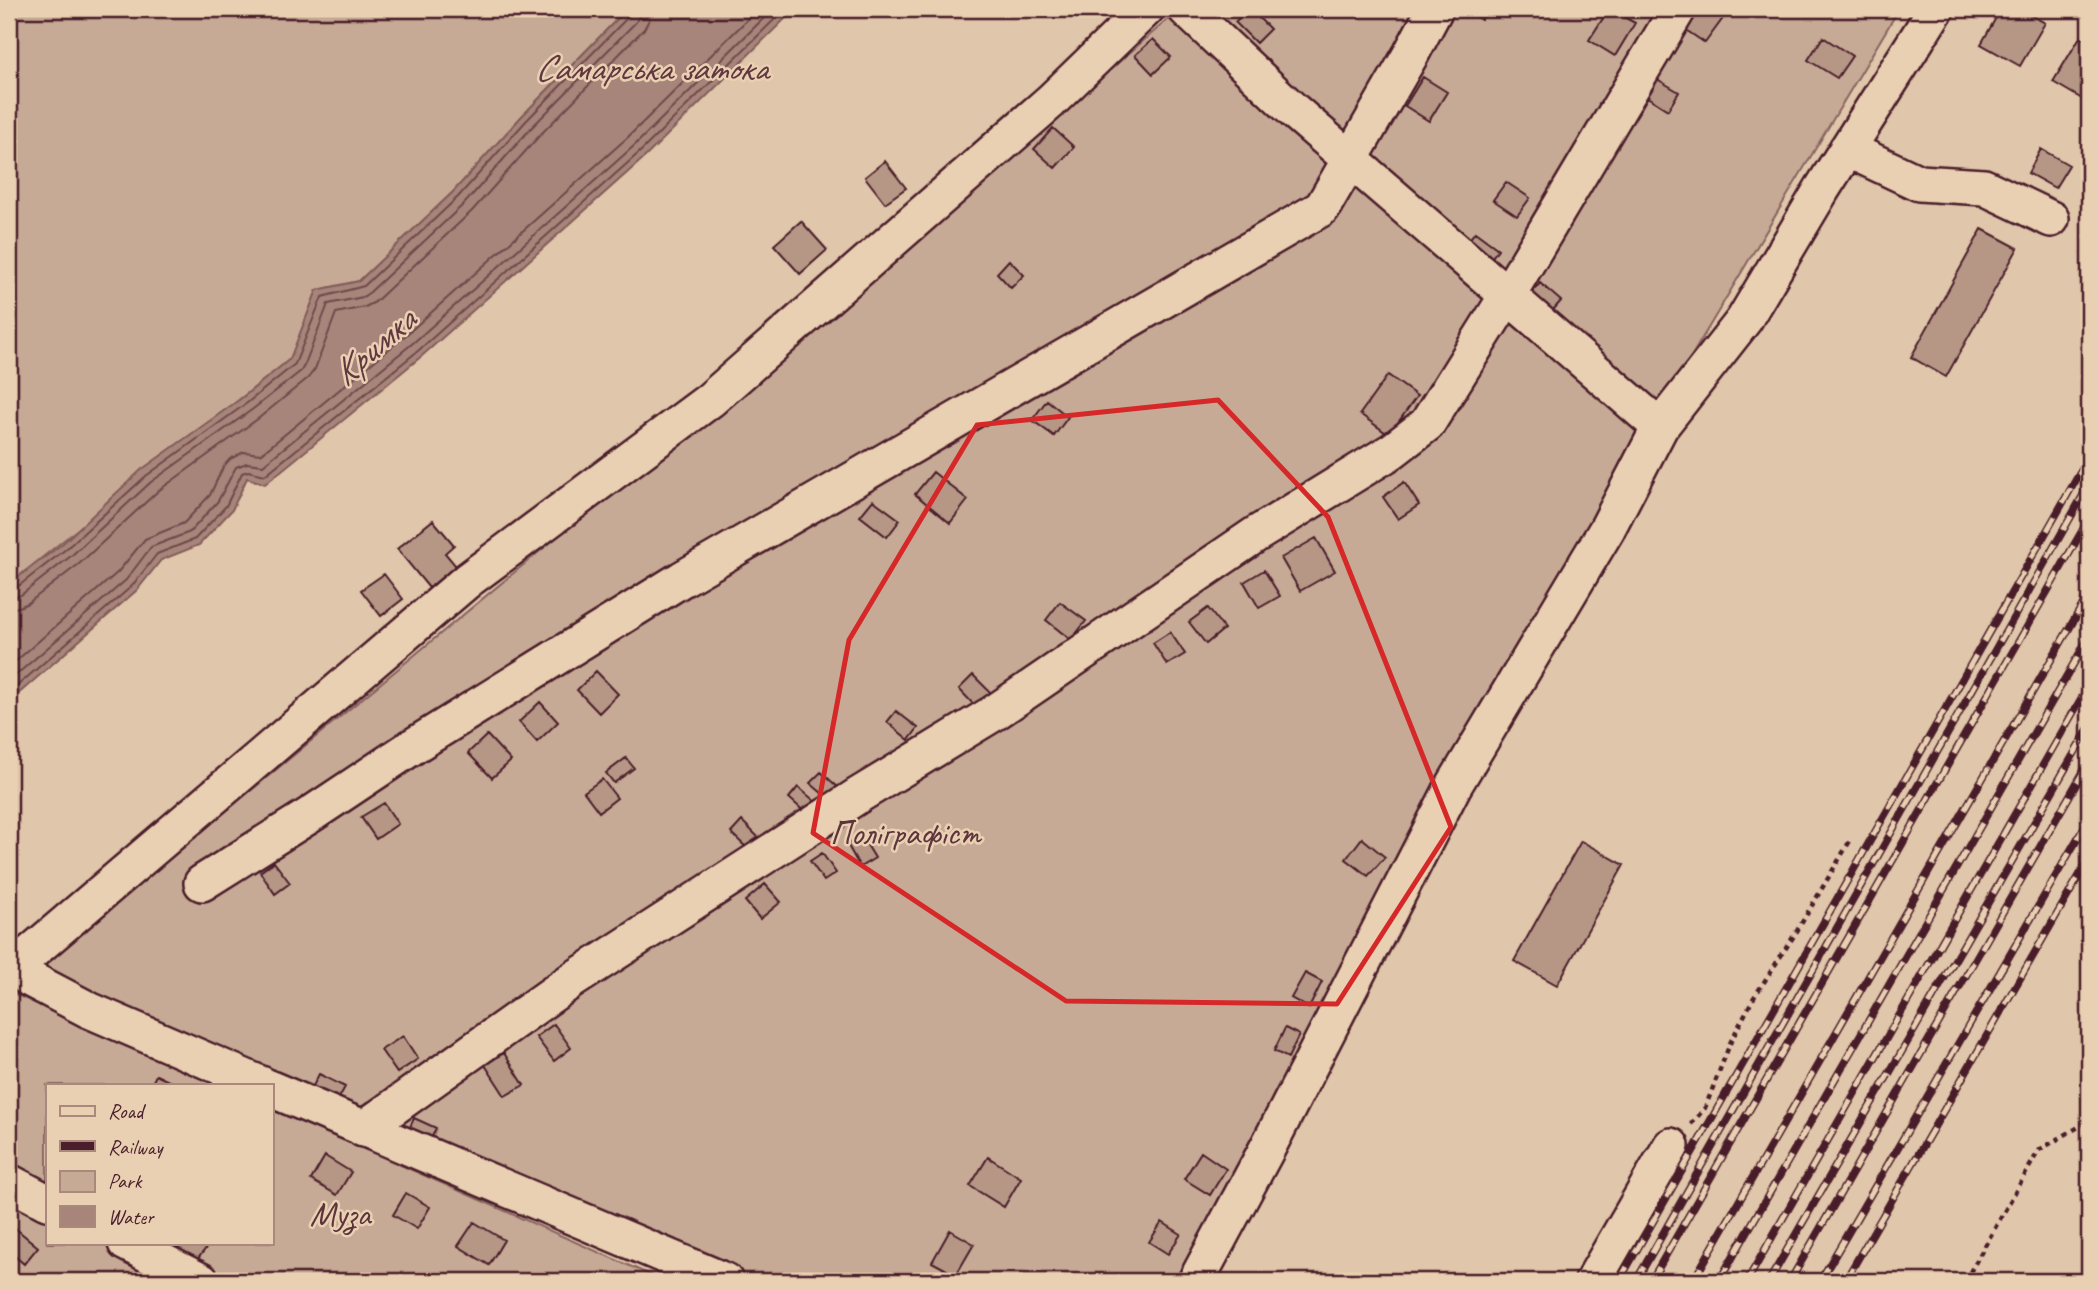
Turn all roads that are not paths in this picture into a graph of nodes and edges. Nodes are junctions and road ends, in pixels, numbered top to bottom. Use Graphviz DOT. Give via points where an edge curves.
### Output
graph roads {
  1 [pos="1146,9"];
  2 [pos="1186,9"];
  3 [pos="1435,9"];
  4 [pos="1678,9"];
  5 [pos="1936,9"];
  6 [pos="1847,149"];
  7 [pos="1350,159"];
  8 [pos="2050,219"];
  9 [pos="1507,296"];
  10 [pos="1661,427"];
  11 [pos="202,883"];
  12 [pos="14,965"];
  13 [pos="261,1084"];
  14 [pos="273,1090"];
  15 [pos="363,1129"];
  16 [pos="1671,1146"];
  17 [pos="9,1182"];
  18 [pos="46,1201"];
  19 [pos="128,1244"];
  20 [pos="201,1281"];
  21 [pos="725,1281"];
  22 [pos="1196,1281"];
  23 [pos="1593,1281"];
  1 -- 12 [label="street" via="1051,101 710,400 468,580"];
  2 -- 7 [label="street"];
  3 -- 7 [label="street"];
  4 -- 9 [label="street"];
  5 -- 6 [label="street"];
  6 -- 8 [label="street" via="1919,183 1984,187"];
  6 -- 10 [label="street" via="1744,320"];
  7 -- 9 [label="street"];
  7 -- 11 [label="street" via="1322,208 682,579"];
  9 -- 10 [label="street"];
  9 -- 15 [label="street" via="1427,425 1255,535 994,713 571,981"];
  10 -- 22 [label="street" via="1607,528 1453,787"];
  12 -- 13 [label="street" via="89,1010"];
  14 -- 15 [label="street"];
  15 -- 21 [label="street"];
  16 -- 23 [label="street"];
  17 -- 18 [label="street"];
  19 -- 20 [label="street"];
}
